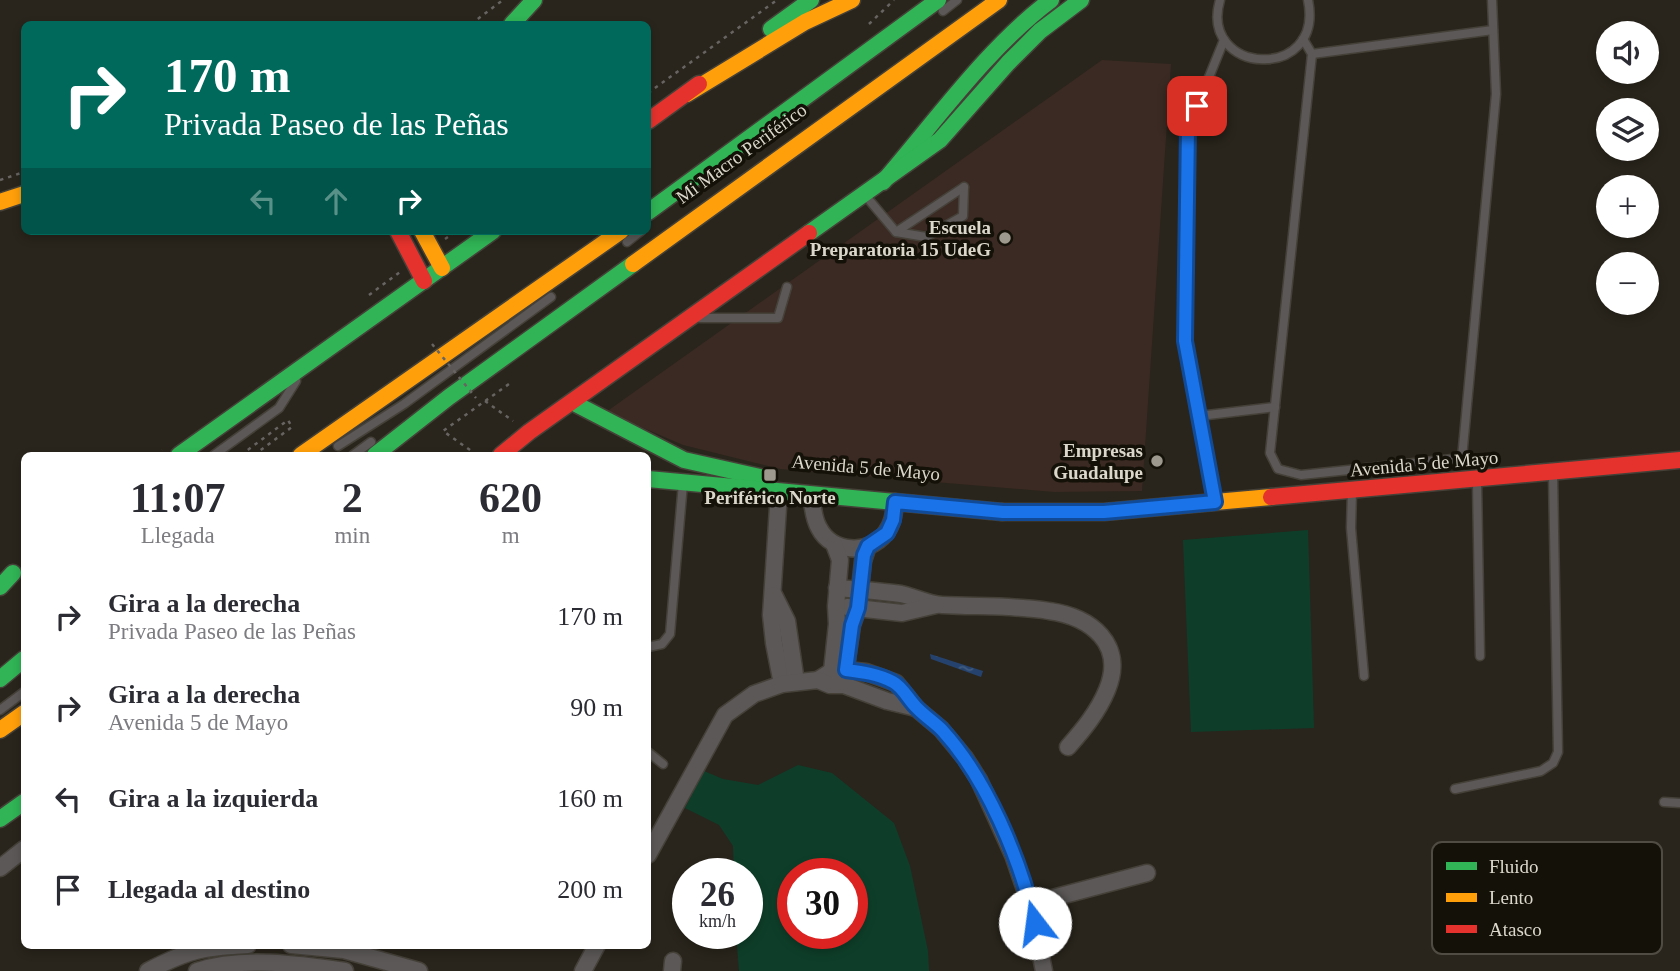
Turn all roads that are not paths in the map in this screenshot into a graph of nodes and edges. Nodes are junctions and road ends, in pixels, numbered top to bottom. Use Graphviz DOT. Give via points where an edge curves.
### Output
graph roads {
  1 [pos="534,0"];
  2 [pos="811,0"];
  3 [pos="852,0"];
  4 [pos="957,0"];
  5 [pos="999,0"];
  6 [pos="1051,0"];
  7 [pos="1081,0"];
  8 [pos="1220,0"];
  9 [pos="1309,0"];
  10 [pos="1492,0"];
  11 [pos="937,8"];
  12 [pos="515,21"];
  13 [pos="1493,30"];
  14 [pos="1303,39"];
  15 [pos="1224,40"];
  16 [pos="1312,54"];
  17 [pos="687,94"];
  18 [pos="651,119"];
  19 [pos="883,182"];
  20 [pos="865,194"];
  21 [pos="21,195"];
  22 [pos="0,202"];
  23 [pos="21,209"];
  24 [pos="651,210"];
  25 [pos="0,216"];
  26 [pos="896,232"];
  27 [pos="400,235"];
  28 [pos="424,235"];
  29 [pos="487,235"];
  30 [pos="620,239"];
  31 [pos="442,268"];
  32 [pos="424,281"];
  33 [pos="787,288"];
  34 [pos="562,289"];
  35 [pos="693,317"];
  36 [pos="514,338"];
  37 [pos="307,364"];
  38 [pos="435,396"];
  39 [pos="572,402"];
  40 [pos="1275,407"];
  41 [pos="1199,416"];
  42 [pos="383,433"];
  43 [pos="335,448"];
  44 [pos="183,452"];
  45 [pos="218,452"];
  46 [pos="305,452"];
  47 [pos="358,452"];
  48 [pos="379,452"];
  49 [pos="506,452"];
  50 [pos="1680,460"];
  51 [pos="1553,472"];
  52 [pos="651,479"];
  53 [pos="1477,479"];
  54 [pos="683,483"];
  55 [pos="1352,491"];
  56 [pos="779,492"];
  57 [pos="811,495"];
  58 [pos="895,502"];
  59 [pos="1215,502"];
  60 [pos="1171,506"];
  61 [pos="834,544"];
  62 [pos="868,546"];
  63 [pos="12,573"];
  64 [pos="0,587"];
  65 [pos="837,588"];
  66 [pos="859,590"];
  67 [pos="938,605"];
  68 [pos="836,606"];
  69 [pos="858,608"];
  70 [pos="651,646"];
  71 [pos="1480,656"];
  72 [pos="21,661"];
  73 [pos="1364,676"];
  74 [pos="0,678"];
  75 [pos="834,678"];
  76 [pos="789,683"];
  77 [pos="21,694"];
  78 [pos="0,710"];
  79 [pos="20,716"];
  80 [pos="0,730"];
  81 [pos="0,739"];
  82 [pos="1068,747"];
  83 [pos="651,754"];
  84 [pos="663,764"];
  85 [pos="1455,789"];
  86 [pos="1664,802"];
  87 [pos="1680,803"];
  88 [pos="21,804"];
  89 [pos="0,819"];
  90 [pos="651,850"];
  91 [pos="21,851"];
  92 [pos="0,868"];
  93 [pos="1147,873"];
  94 [pos="1030,904"];
  95 [pos="199,949"];
  96 [pos="333,949"];
  97 [pos="595,949"];
  98 [pos="177,950"];
  99 [pos="201,970"];
  100 [pos="148,971"];
  101 [pos="184,971"];
  102 [pos="345,971"];
  103 [pos="419,971"];
  104 [pos="583,971"];
  105 [pos="1044,971"];
  1 -- 12 [label="main road"];
  2 -- 17 [label="main road"];
  3 -- 17 [label="main road" via="805,22"];
  4 -- 11 [label="lane"];
  5 -- 48 [label="main road"];
  6 -- 19 [label="main road" via="988,59"];
  7 -- 19 [label="main road" via="1040,31 940,140"];
  8 -- 15 [label="lane" via="1218,25"];
  9 -- 14 [label="lane" via="1309,27"];
  10 -- 13 [label="lane"];
  11 -- 24 [label="main road"];
  13 -- 16 [label="lane"];
  13 -- 40 [label="lane" via="1496,94 1462,458 1289,474 1278,470 1270,453"];
  14 -- 15 [label="lane" via="1293,51 1264,61 1242,55"];
  14 -- 16 [label="lane"];
  15 -- 41 [label="lane" via="1188,129 1185,341"];
  16 -- 40 [label="lane"];
  17 -- 18 [label="main road"];
  19 -- 20 [label="main road"];
  20 -- 26 [label="lane"];
  20 -- 35 [label="main road"];
  21 -- 22 [label="main road"];
  23 -- 25 [label="main road"];
  26 -- 26 [label="lane" via="926,237 963,216 964,187"];
  27 -- 32 [label="main road"];
  28 -- 31 [label="main road"];
  29 -- 31 [label="main road"];
  30 -- 46 [label="main road"];
  31 -- 32 [label="main road"];
  32 -- 37 [label="main road"];
  33 -- 35 [label="lane" via="778,318"];
  34 -- 43 [label="lane" via="404,404"];
  35 -- 39 [label="main road"];
  36 -- 38 [label="lane"];
  37 -- 44 [label="main road"];
  37 -- 45 [label="lane" via="279,408"];
  39 -- 49 [label="main road"];
  39 -- 60 [label="main road, Avenida 5 de Mayo" via="684,460 772,480 996,500"];
  40 -- 41 [label="lane"];
  41 -- 59 [label="lane"];
  42 -- 47 [label="lane"];
  50 -- 51 [label="main road, Avenida 5 de Mayo"];
  51 -- 53 [label="main road, Avenida 5 de Mayo"];
  51 -- 85 [label="lane" via="1558,752 1553,763 1541,771"];
  52 -- 54 [label="main road, Avenida 5 de Mayo"];
  53 -- 55 [label="main road, Avenida 5 de Mayo"];
  53 -- 71 [label="lane"];
  54 -- 56 [label="main road, Avenida 5 de Mayo"];
  54 -- 70 [label="lane" via="670,634 662,644"];
  55 -- 59 [label="main road, Avenida 5 de Mayo"];
  55 -- 73 [label="lane"];
  56 -- 57 [label="main road, Avenida 5 de Mayo"];
  56 -- 76 [label="street" via="771,615 774,643"];
  57 -- 58 [label="main road, Avenida 5 de Mayo"];
  57 -- 61 [label="street" via="818,528"];
  58 -- 60 [label="main road, Avenida 5 de Mayo" via="1003,512 1138,511"];
  58 -- 62 [label="street" via="887,533"];
  59 -- 60 [label="main road, Avenida 5 de Mayo"];
  61 -- 62 [label="street"];
  61 -- 65 [label="street" via="840,560"];
  62 -- 66 [label="street"];
  63 -- 64 [label="main road"];
  65 -- 66 [label="street"];
  65 -- 68 [label="street"];
  66 -- 67 [label="street" via="903,594"];
  66 -- 69 [label="street"];
  67 -- 69 [label="street" via="902,612"];
  67 -- 82 [label="street" via="1050,611 1087,622 1102,635 1110,650 1110,681 1088,724"];
  68 -- 69 [label="street"];
  68 -- 75 [label="street"];
  69 -- 75 [label="street"];
  72 -- 74 [label="main road"];
  75 -- 76 [label="street"];
  75 -- 94 [label="street" via="866,672 896,683 941,729 979,780"];
  76 -- 90 [label="street" via="754,694 725,715"];
  77 -- 78 [label="lane"];
  79 -- 80 [label="main road"];
  79 -- 81 [label="main road"];
  83 -- 84 [label="lane"];
  86 -- 87 [label="lane"];
  88 -- 89 [label="main road"];
  91 -- 92 [label="street"];
  93 -- 94 [label="street"];
  94 -- 105 [label="street"];
  95 -- 99 [label="street"];
  96 -- 103 [label="street"];
  97 -- 104 [label="street"];
  98 -- 100 [label="street"];
  98 -- 101 [label="street"];
  99 -- 102 [label="street" via="245,963"];
}
